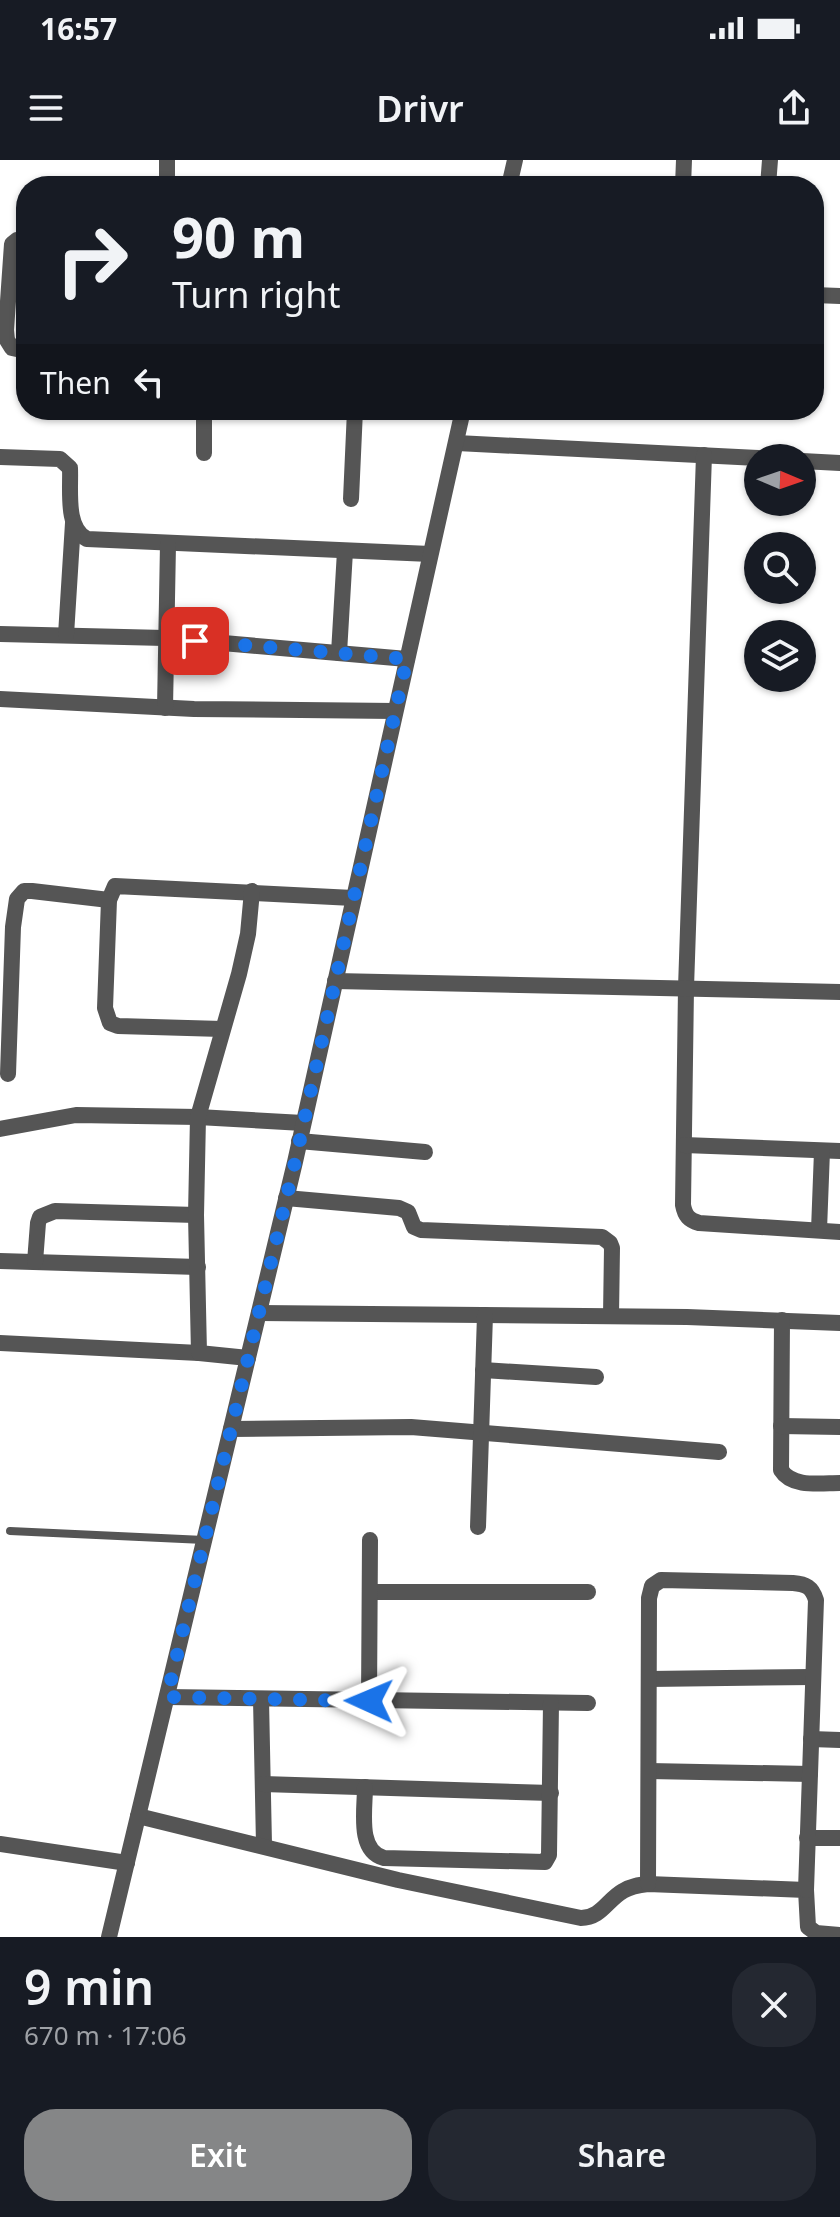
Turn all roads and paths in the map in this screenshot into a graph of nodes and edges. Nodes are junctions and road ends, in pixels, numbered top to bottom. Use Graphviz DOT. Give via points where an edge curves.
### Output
graph roads {
  1 [pos="16,241"];
  2 [pos="16,349"];
  3 [pos="204,420"];
  4 [pos="355,420"];
  5 [pos="461,420"];
  6 [pos="457,443"];
  7 [pos="204,453"];
  8 [pos="704,455"];
  9 [pos="0,457"];
  10 [pos="744,457"];
  11 [pos="816,462"];
  12 [pos="840,463"];
  13 [pos="351,499"];
  14 [pos="73,523"];
  15 [pos="168,544"];
  16 [pos="345,551"];
  17 [pos="430,554"];
  18 [pos="0,634"];
  19 [pos="66,635"];
  20 [pos="165,638"];
  21 [pos="339,653"];
  22 [pos="407,659"];
  23 [pos="0,699"];
  24 [pos="165,708"];
  25 [pos="395,711"];
  26 [pos="252,891"];
  27 [pos="353,898"];
  28 [pos="109,900"];
  29 [pos="6,926"];
  30 [pos="335,981"];
  31 [pos="686,988"];
  32 [pos="840,992"];
  33 [pos="5,1020"];
  34 [pos="222,1029"];
  35 [pos="8,1074"];
  36 [pos="198,1117"];
  37 [pos="303,1123"];
  38 [pos="0,1129"];
  39 [pos="299,1141"];
  40 [pos="684,1145"];
  41 [pos="822,1151"];
  42 [pos="840,1151"];
  43 [pos="425,1152"];
  44 [pos="286,1198"];
  45 [pos="196,1215"];
  46 [pos="819,1230"];
  47 [pos="840,1232"];
  48 [pos="0,1261"];
  49 [pos="35,1262"];
  50 [pos="198,1267"];
  51 [pos="259,1313"];
  52 [pos="485,1315"];
  53 [pos="611,1316"];
  54 [pos="782,1320"];
  55 [pos="840,1323"];
  56 [pos="0,1343"];
  57 [pos="199,1353"];
  58 [pos="248,1358"];
  59 [pos="483,1370"];
  60 [pos="596,1377"];
  61 [pos="781,1426"];
  62 [pos="840,1427"];
  63 [pos="231,1429"];
  64 [pos="480,1432"];
  65 [pos="719,1452"];
  66 [pos="840,1483"];
  67 [pos="478,1527"];
  68 [pos="10,1531"];
  69 [pos="204,1540"];
  70 [pos="370,1540"];
  71 [pos="370,1592"];
  72 [pos="588,1592"];
  73 [pos="813,1677"];
  74 [pos="649,1679"];
  75 [pos="167,1697"];
  76 [pos="261,1699"];
  77 [pos="369,1701"];
  78 [pos="551,1703"];
  79 [pos="588,1703"];
  80 [pos="811,1739"];
  81 [pos="840,1740"];
  82 [pos="649,1771"];
  83 [pos="810,1774"];
  84 [pos="263,1784"];
  85 [pos="365,1787"];
  86 [pos="551,1793"];
  87 [pos="138,1816"];
  88 [pos="807,1838"];
  89 [pos="840,1838"];
  90 [pos="0,1844"];
  91 [pos="264,1845"];
  92 [pos="127,1863"];
  93 [pos="648,1884"];
  94 [pos="806,1890"];
  95 [pos="840,1935"];
  96 [pos="109,1937"];
  1 -- 2 [label="street" via="6,330"];
  3 -- 7 [label="street"];
  4 -- 13 [label="street"];
  5 -- 6 [label="street"];
  6 -- 8 [label="street"];
  6 -- 17 [label="street"];
  8 -- 10 [label="street"];
  8 -- 31 [label="street"];
  9 -- 14 [label="street" via="60,459 68,464"];
  11 -- 12 [label="street"];
  14 -- 15 [label="street" via="87,539"];
  14 -- 19 [label="street"];
  15 -- 16 [label="street"];
  15 -- 20 [label="street"];
  16 -- 17 [label="street"];
  16 -- 21 [label="street"];
  17 -- 22 [label="street"];
  18 -- 19 [label="street"];
  19 -- 20 [label="street"];
  20 -- 21 [label="street"];
  20 -- 24 [label="street"];
  21 -- 22 [label="street"];
  22 -- 25 [label="street"];
  23 -- 24 [label="street"];
  24 -- 25 [label="street"];
  25 -- 27 [label="street"];
  26 -- 27 [label="street"];
  26 -- 28 [label="street" via="118,884"];
  26 -- 34 [label="street" via="243,955"];
  27 -- 30 [label="street"];
  28 -- 29 [label="street" via="24,891"];
  28 -- 34 [label="street" via="105,1008 110,1023"];
  29 -- 33 [label="street"];
  30 -- 31 [label="street"];
  30 -- 37 [label="street"];
  31 -- 32 [label="street"];
  31 -- 40 [label="street"];
  33 -- 35 [label="street"];
  34 -- 36 [label="street"];
  36 -- 37 [label="street"];
  36 -- 38 [label="street" via="76,1115"];
  36 -- 45 [label="street"];
  37 -- 39 [label="street"];
  39 -- 43 [label="street"];
  39 -- 44 [label="street"];
  40 -- 41 [label="street"];
  40 -- 46 [label="street" via="683,1205 691,1220"];
  41 -- 42 [label="street"];
  41 -- 46 [label="street"];
  44 -- 51 [label="street"];
  44 -- 53 [label="street" via="399,1208 418,1229 602,1237 612,1248"];
  45 -- 49 [label="street" via="55,1211 40,1217"];
  45 -- 50 [label="street"];
  46 -- 47 [label="street"];
  48 -- 49 [label="street"];
  49 -- 50 [label="street"];
  50 -- 57 [label="street"];
  51 -- 52 [label="street"];
  51 -- 58 [label="street"];
  52 -- 53 [label="street"];
  52 -- 59 [label="street"];
  53 -- 54 [label="street"];
  54 -- 55 [label="street"];
  54 -- 61 [label="street"];
  56 -- 57 [label="street"];
  57 -- 58 [label="street"];
  58 -- 63 [label="street"];
  59 -- 60 [label="street"];
  59 -- 64 [label="street"];
  61 -- 62 [label="street"];
  61 -- 66 [label="street" via="781,1470 786,1478"];
  63 -- 64 [label="street" via="411,1427"];
  63 -- 69 [label="street"];
  64 -- 65 [label="street"];
  64 -- 67 [label="street"];
  68 -- 69 [label="lane"];
  69 -- 75 [label="street"];
  70 -- 71 [label="street"];
  71 -- 72 [label="street"];
  71 -- 77 [label="street"];
  73 -- 74 [label="street"];
  73 -- 74 [label="street" via="816,1600 806,1584 661,1580 652,1586 649,1598"];
  73 -- 80 [label="street"];
  74 -- 82 [label="street"];
  75 -- 76 [label="street"];
  75 -- 87 [label="street"];
  76 -- 77 [label="street"];
  76 -- 84 [label="street"];
  77 -- 78 [label="street"];
  78 -- 79 [label="street"];
  78 -- 86 [label="street"];
  80 -- 81 [label="street"];
  80 -- 83 [label="street"];
  82 -- 83 [label="street"];
  82 -- 93 [label="street"];
  83 -- 88 [label="street"];
  84 -- 85 [label="street"];
  84 -- 91 [label="street"];
  85 -- 86 [label="street"];
  85 -- 86 [label="street" via="366,1845 375,1856 524,1863 548,1858"];
  87 -- 91 [label="street"];
  87 -- 92 [label="street"];
  88 -- 89 [label="street"];
  88 -- 94 [label="street"];
  90 -- 92 [label="street"];
  91 -- 93 [label="street" via="398,1880 581,1918 597,1915 620,1892"];
  92 -- 96 [label="street"];
  93 -- 94 [label="street"];
  94 -- 95 [label="street" via="808,1927"];
}
